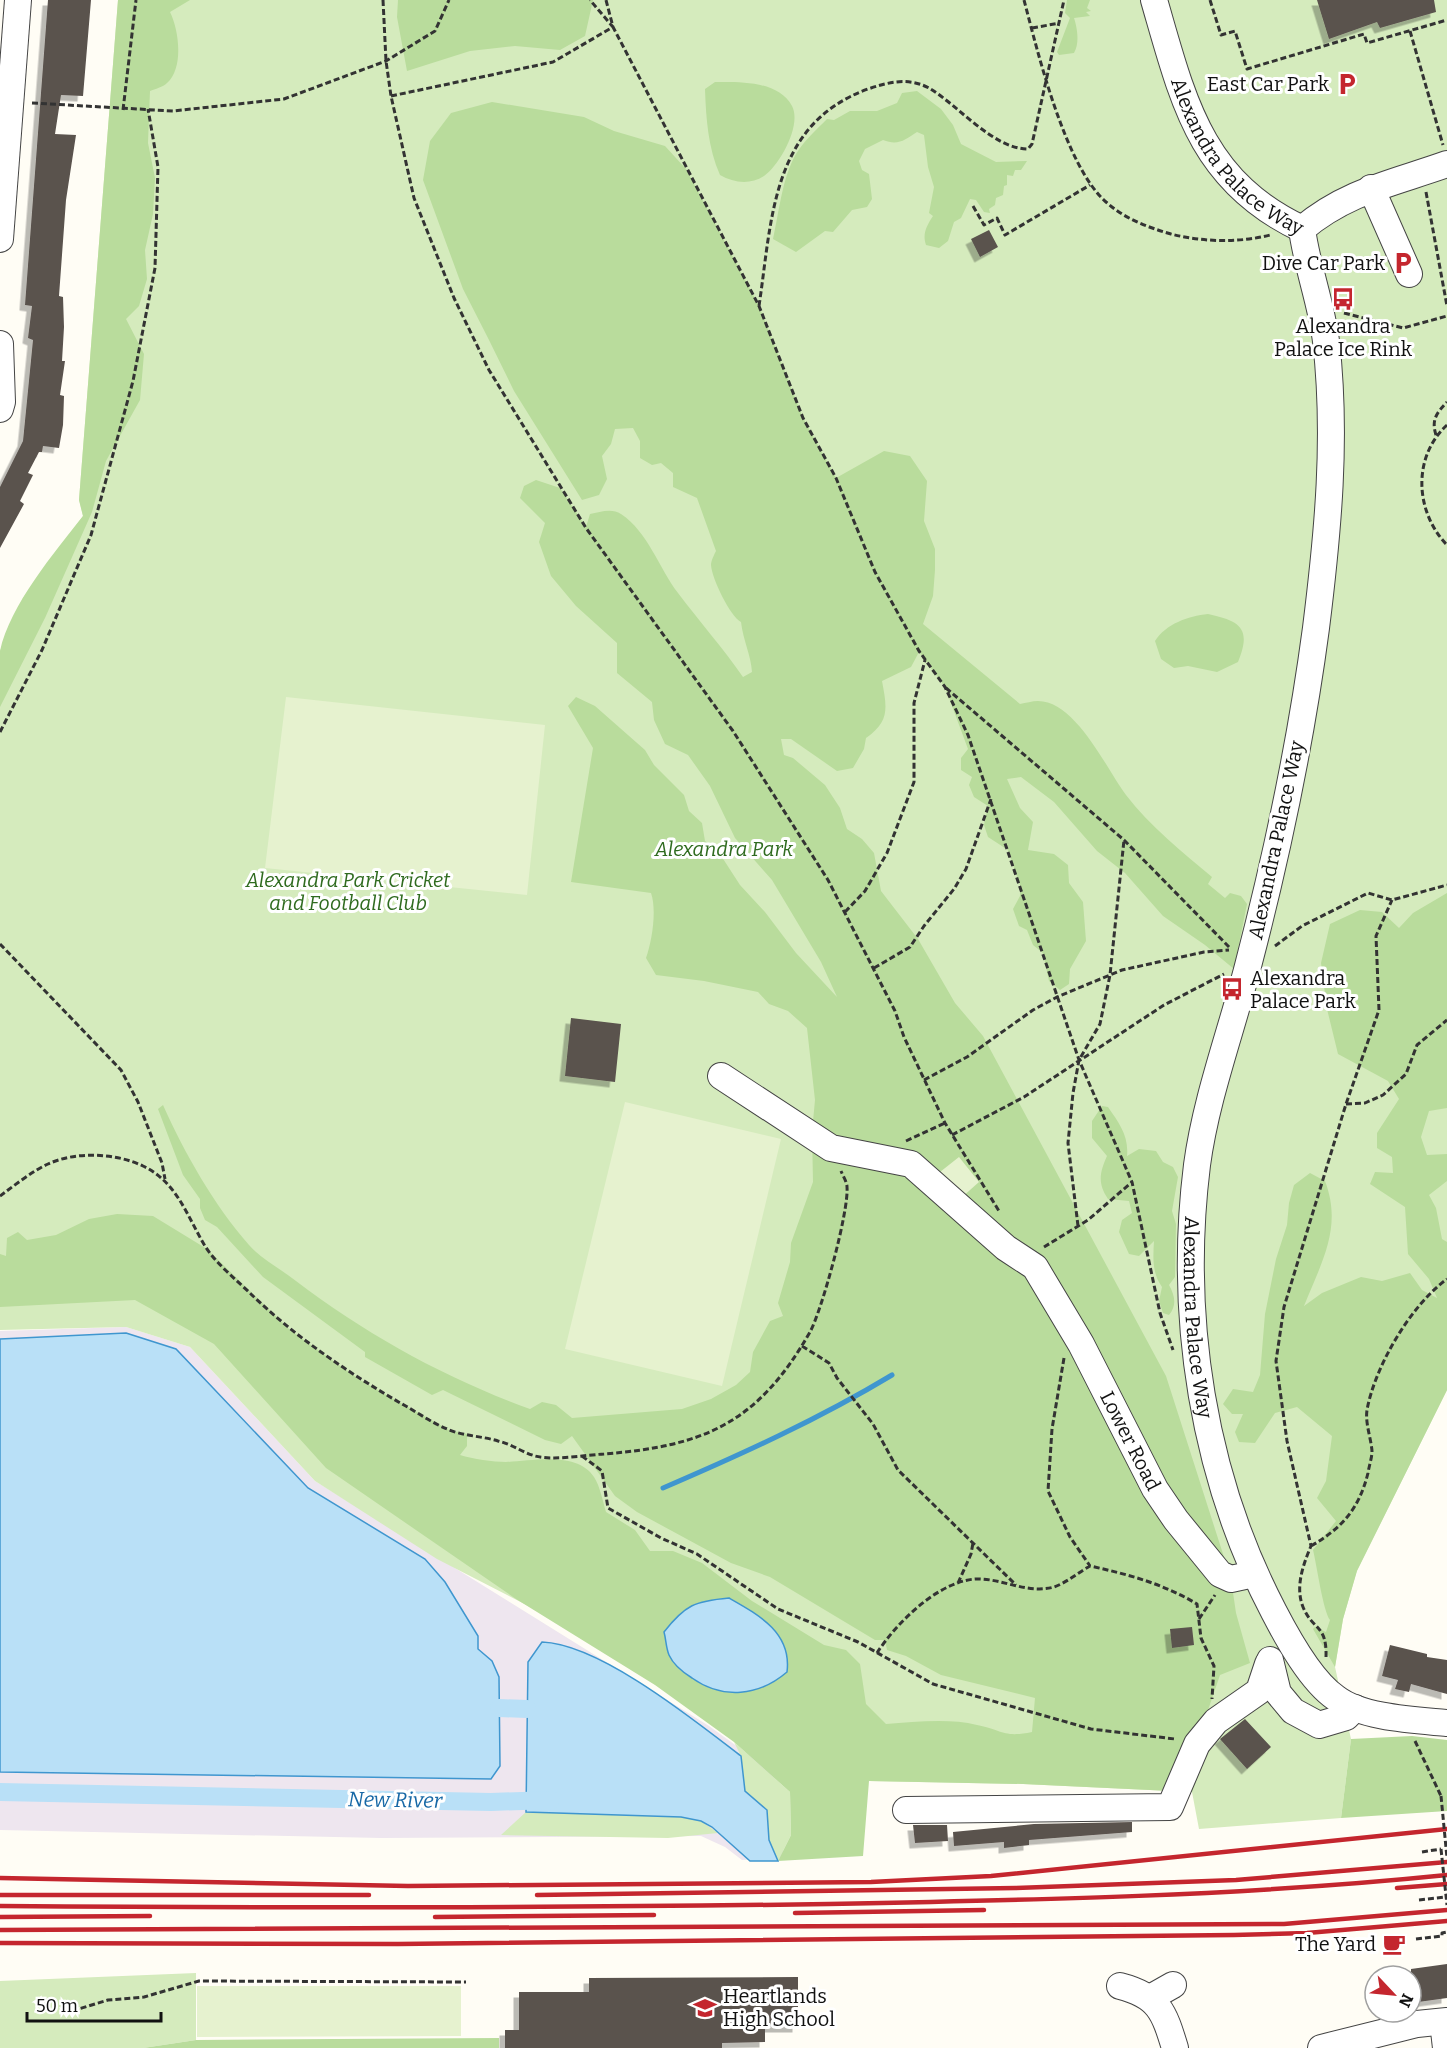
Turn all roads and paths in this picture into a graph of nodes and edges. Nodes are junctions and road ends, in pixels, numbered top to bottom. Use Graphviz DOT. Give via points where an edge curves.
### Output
graph roads {
  1 [pos="18,0"];
  2 [pos="136,0"];
  3 [pos="383,0"];
  4 [pos="448,0"];
  5 [pos="590,0"];
  6 [pos="606,0"];
  7 [pos="1024,0"];
  8 [pos="1064,0"];
  9 [pos="1154,0"];
  10 [pos="1210,0"];
  11 [pos="1447,20"];
  12 [pos="1060,23"];
  13 [pos="613,27"];
  14 [pos="1031,28"];
  15 [pos="1410,31"];
  16 [pos="386,61"];
  17 [pos="1048,82"];
  18 [pos="391,96"];
  19 [pos="10,102"];
  20 [pos="148,109"];
  21 [pos="123,110"];
  22 [pos="1441,165"];
  23 [pos="1091,185"];
  24 [pos="1371,188"];
  25 [pos="973,206"];
  26 [pos="1302,229"];
  27 [pos="1270,236"];
  28 [pos="0,239"];
  29 [pos="1409,274"];
  30 [pos="759,306"];
  31 [pos="1447,306"];
  32 [pos="1345,314"];
  33 [pos="1447,316"];
  34 [pos="0,344"];
  35 [pos="1447,402"];
  36 [pos="0,409"];
  37 [pos="1447,425"];
  38 [pos="1436,435"];
  39 [pos="1447,545"];
  40 [pos="925,660"];
  41 [pos="945,687"];
  42 [pos="0,732"];
  43 [pos="991,797"];
  44 [pos="1124,840"];
  45 [pos="1447,885"];
  46 [pos="1392,900"];
  47 [pos="845,912"];
  48 [pos="0,944"];
  49 [pos="1238,962"];
  50 [pos="873,968"];
  51 [pos="1110,975"];
  52 [pos="1057,997"];
  53 [pos="1447,1020"];
  54 [pos="1079,1060"];
  55 [pos="722,1076"];
  56 [pos="924,1080"];
  57 [pos="1346,1104"];
  58 [pos="945,1123"];
  59 [pos="952,1135"];
  60 [pos="907,1140"];
  61 [pos="831,1148"];
  62 [pos="165,1179"];
  63 [pos="1132,1182"];
  64 [pos="0,1196"];
  65 [pos="1005,1221"];
  66 [pos="1078,1226"];
  67 [pos="1037,1259"];
  68 [pos="1447,1280"];
  69 [pos="1076,1334"];
  70 [pos="802,1346"];
  71 [pos="1175,1356"];
  72 [pos="582,1455"];
  73 [pos="973,1542"];
  74 [pos="1311,1546"];
  75 [pos="1090,1566"];
  76 [pos="1254,1574"];
  77 [pos="958,1583"];
  78 [pos="1018,1586"];
  79 [pos="1218,1591"];
  80 [pos="1199,1620"];
  81 [pos="1287,1637"];
  82 [pos="877,1653"];
  83 [pos="1268,1664"];
  84 [pos="1324,1689"];
  85 [pos="1355,1708"];
  86 [pos="1212,1710"];
  87 [pos="1447,1723"];
  88 [pos="1409,1727"];
  89 [pos="1179,1738"];
  90 [pos="906,1810"];
  91 [pos="1422,1852"];
  92 [pos="1447,1858"];
  93 [pos="1446,1897"];
  94 [pos="1419,1900"];
  95 [pos="1447,1905"];
  96 [pos="1447,1932"];
  97 [pos="1416,1939"];
  98 [pos="466,1982"];
  99 [pos="1173,1985"];
  100 [pos="1120,1986"];
  101 [pos="1150,1998"];
  102 [pos="72,2012"];
  103 [pos="1445,2021"];
  104 [pos="1175,2048"];
  105 [pos="1321,2048"];
  106 [pos="1446,2048"];
  1 -- 19 [label="street"];
  2 -- 21 [label="path"];
  3 -- 16 [label="path"];
  4 -- 16 [label="path" via="435,31"];
  5 -- 13 [label="path"];
  6 -- 13 [label="path"];
  7 -- 14 [label="path"];
  8 -- 12 [label="path"];
  9 -- 26 [label="street, Alexandra Palace Way" via="1187,105 1203,140 1221,167 1255,202"];
  10 -- 15 [label="path" via="1221,35 1235,31 1247,69 1364,34 1368,43"];
  11 -- 15 [label="path"];
  12 -- 14 [label="path"];
  12 -- 17 [label="path"];
  13 -- 18 [label="path" via="553,62"];
  13 -- 30 [label="path"];
  14 -- 17 [label="path"];
  15 -- 22 [label="path"];
  16 -- 18 [label="path"];
  16 -- 20 [label="path" via="284,99 173,111"];
  17 -- 23 [label="path" via="1071,146"];
  17 -- 30 [label="path" via="1028,149 1019,149 995,136 931,90 903,80 863,91 816,120 794,148 781,182"];
  18 -- 47 [label="path" via="414,198 454,298 489,370 586,528 733,731"];
  19 -- 21 [label="path"];
  19 -- 28 [label="street"];
  20 -- 21 [label="path"];
  20 -- 42 [label="path" via="158,167 155,268 133,381 91,535 42,650"];
  22 -- 24 [label="street"];
  22 -- 31 [label="path"];
  23 -- 25 [label="path" via="1005,235 997,219 984,225"];
  23 -- 27 [label="path" via="1125,217 1147,227 1184,237 1222,241"];
  24 -- 26 [label="street" via="1337,203"];
  24 -- 29 [label="street"];
  26 -- 49 [label="street, Alexandra Palace Way" via="1321,303 1331,399 1329,520 1299,733"];
  30 -- 40 [label="path" via="803,418 836,478 875,572"];
  32 -- 33 [label="path" via="1403,328"];
  34 -- 36 [label="street"];
  35 -- 38 [label="path" via="1434,416"];
  37 -- 38 [label="path"];
  38 -- 39 [label="path" via="1422,464 1423,494 1426,514"];
  40 -- 41 [label="path"];
  40 -- 47 [label="path" via="914,703 914,782 887,853 865,891"];
  41 -- 43 [label="path"];
  41 -- 44 [label="path"];
  43 -- 50 [label="path" via="973,852 954,889 910,946"];
  43 -- 52 [label="path"];
  44 -- 49 [label="path"];
  44 -- 51 [label="path"];
  45 -- 46 [label="path"];
  46 -- 49 [label="path" via="1368,893"];
  46 -- 57 [label="path" via="1376,936 1379,1010"];
  47 -- 50 [label="path"];
  48 -- 62 [label="path" via="121,1070 138,1102"];
  49 -- 51 [label="path" via="1204,952"];
  49 -- 54 [label="path"];
  49 -- 76 [label="street, Alexandra Palace Way" via="1197,1164 1192,1266 1199,1381 1207,1428 1218,1474"];
  50 -- 56 [label="path"];
  51 -- 52 [label="path"];
  51 -- 54 [label="path" via="1100,1024"];
  52 -- 54 [label="path"];
  52 -- 56 [label="path" via="967,1057"];
  53 -- 57 [label="path" via="1417,1045 1406,1074 1383,1095 1365,1103"];
  54 -- 59 [label="path" via="1024,1096"];
  54 -- 63 [label="path"];
  54 -- 66 [label="path" via="1068,1143"];
  55 -- 61 [label="street"];
  56 -- 58 [label="path"];
  57 -- 74 [label="path" via="1284,1307 1276,1361 1287,1441"];
  58 -- 59 [label="path"];
  58 -- 60 [label="path"];
  59 -- 65 [label="path"];
  61 -- 67 [label="street" via="911,1164 1006,1248"];
  61 -- 70 [label="path" via="847,1187 823,1296"];
  62 -- 64 [label="path" via="124,1158 72,1157 49,1163"];
  62 -- 72 [label="path" via="207,1249 290,1330 360,1380 449,1430 499,1441 538,1457"];
  63 -- 66 [label="path"];
  63 -- 71 [label="path" via="1160,1313"];
  66 -- 67 [label="path"];
  67 -- 69 [label="street, Lower Road"];
  68 -- 74 [label="path" via="1433,1289 1404,1326 1375,1380 1366,1413 1372,1454 1362,1499 1331,1534"];
  69 -- 75 [label="path" via="1065,1348 1052,1429 1048,1491 1070,1537"];
  69 -- 76 [label="street, Lower Road" via="1155,1489 1176,1520 1220,1574 1231,1579"];
  70 -- 72 [label="path" via="769,1392 734,1421 697,1439 653,1450"];
  70 -- 73 [label="path" via="829,1362 873,1424 898,1470"];
  72 -- 82 [label="path" via="602,1471 608,1508 697,1554 778,1610"];
  73 -- 77 [label="path"];
  73 -- 78 [label="path"];
  74 -- 84 [label="path" via="1304,1562 1300,1595 1304,1608 1326,1638"];
  75 -- 78 [label="path" via="1054,1587"];
  75 -- 80 [label="path" via="1174,1590 1197,1604"];
  76 -- 81 [label="street, Alexandra Palace Way"];
  77 -- 78 [label="path" via="981,1579"];
  77 -- 82 [label="path" via="932,1596 897,1626"];
  79 -- 80 [label="path"];
  80 -- 86 [label="path" via="1201,1638 1214,1666"];
  81 -- 83 [label="street" via="1272,1652"];
  81 -- 84 [label="street, Alexandra Palace Way"];
  82 -- 89 [label="path" via="933,1684 982,1700 1091,1729"];
  83 -- 85 [label="street" via="1278,1693 1293,1711 1319,1725 1346,1717"];
  83 -- 90 [label="street" via="1259,1691 1216,1721 1197,1744 1170,1807"];
  84 -- 85 [label="street, Alexandra Palace Way"];
  85 -- 88 [label="street, Alexandra Palace Way"];
  87 -- 88 [label="street, Alexandra Palace Way"];
  88 -- 92 [label="path, bridge" via="1441,1797"];
  91 -- 93 [label="path, bridge" via="1441,1849"];
  93 -- 94 [label="path"];
  93 -- 95 [label="path, bridge"];
  96 -- 97 [label="path"];
  98 -- 102 [label="path" via="199,1981 144,1997 108,2000"];
  99 -- 101 [label="street"];
  100 -- 101 [label="street"];
  101 -- 104 [label="street" via="1164,2016"];
  103 -- 105 [label="street" via="1417,2024"];
  103 -- 106 [label="street"];
}
